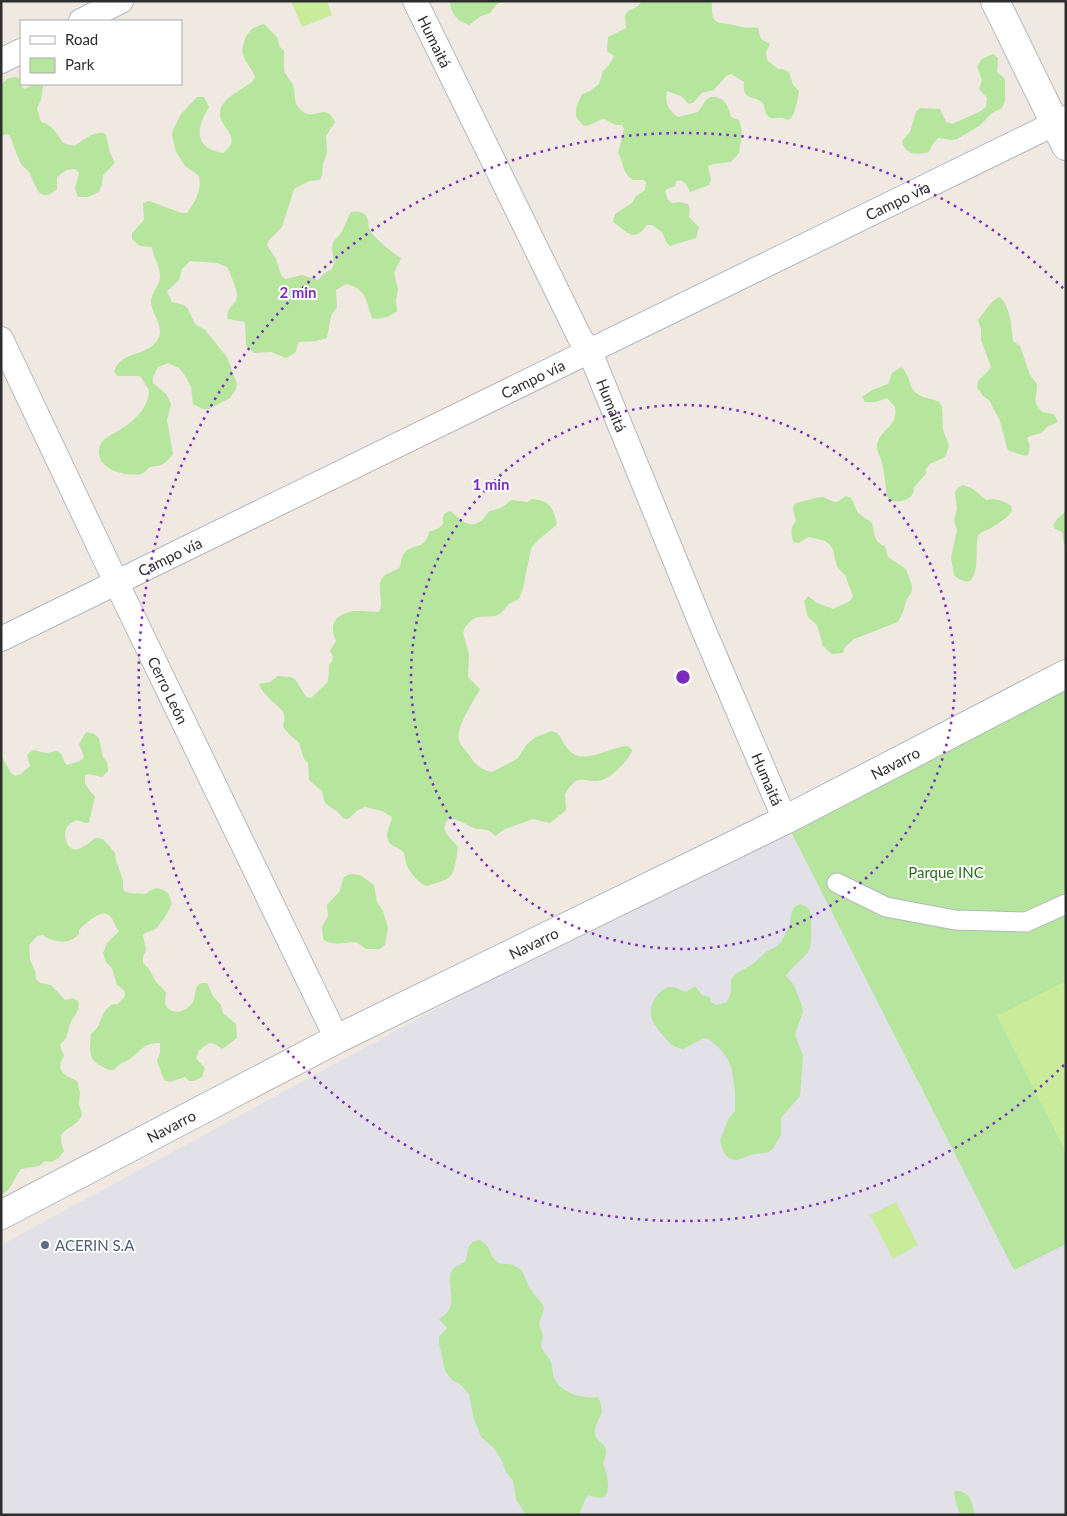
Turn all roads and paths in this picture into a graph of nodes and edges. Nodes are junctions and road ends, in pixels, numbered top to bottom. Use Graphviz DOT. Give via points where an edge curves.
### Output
graph roads {
  1 [pos="121,1"];
  2 [pos="415,1"];
  3 [pos="995,1"];
  4 [pos="83,20"];
  5 [pos="20,52"];
  6 [pos="1,61"];
  7 [pos="1062,129"];
  8 [pos="1,339"];
  9 [pos="590,352"];
  10 [pos="116,582"];
  11 [pos="1,639"];
  12 [pos="1066,674"];
  13 [pos="785,820"];
  14 [pos="837,883"];
  15 [pos="1066,904"];
  16 [pos="337,1039"];
  17 [pos="1,1215"];
  1 -- 4 [label="street"];
  2 -- 9 [label="street, Humaitá" via="580,338"];
  3 -- 7 [label="street"];
  5 -- 6 [label="street"];
  7 -- 9 [label="street, Campo vía"];
  8 -- 10 [label="street, Cerro León"];
  9 -- 10 [label="street, Campo vía"];
  9 -- 13 [label="street, Humaitá"];
  10 -- 11 [label="street, Campo vía"];
  10 -- 16 [label="street, Cerro León"];
  12 -- 13 [label="street, Navarro"];
  13 -- 16 [label="street, Navarro"];
  14 -- 15 [label="street" via="886,907 956,920 1026,922"];
  16 -- 17 [label="street, Navarro"];
}
